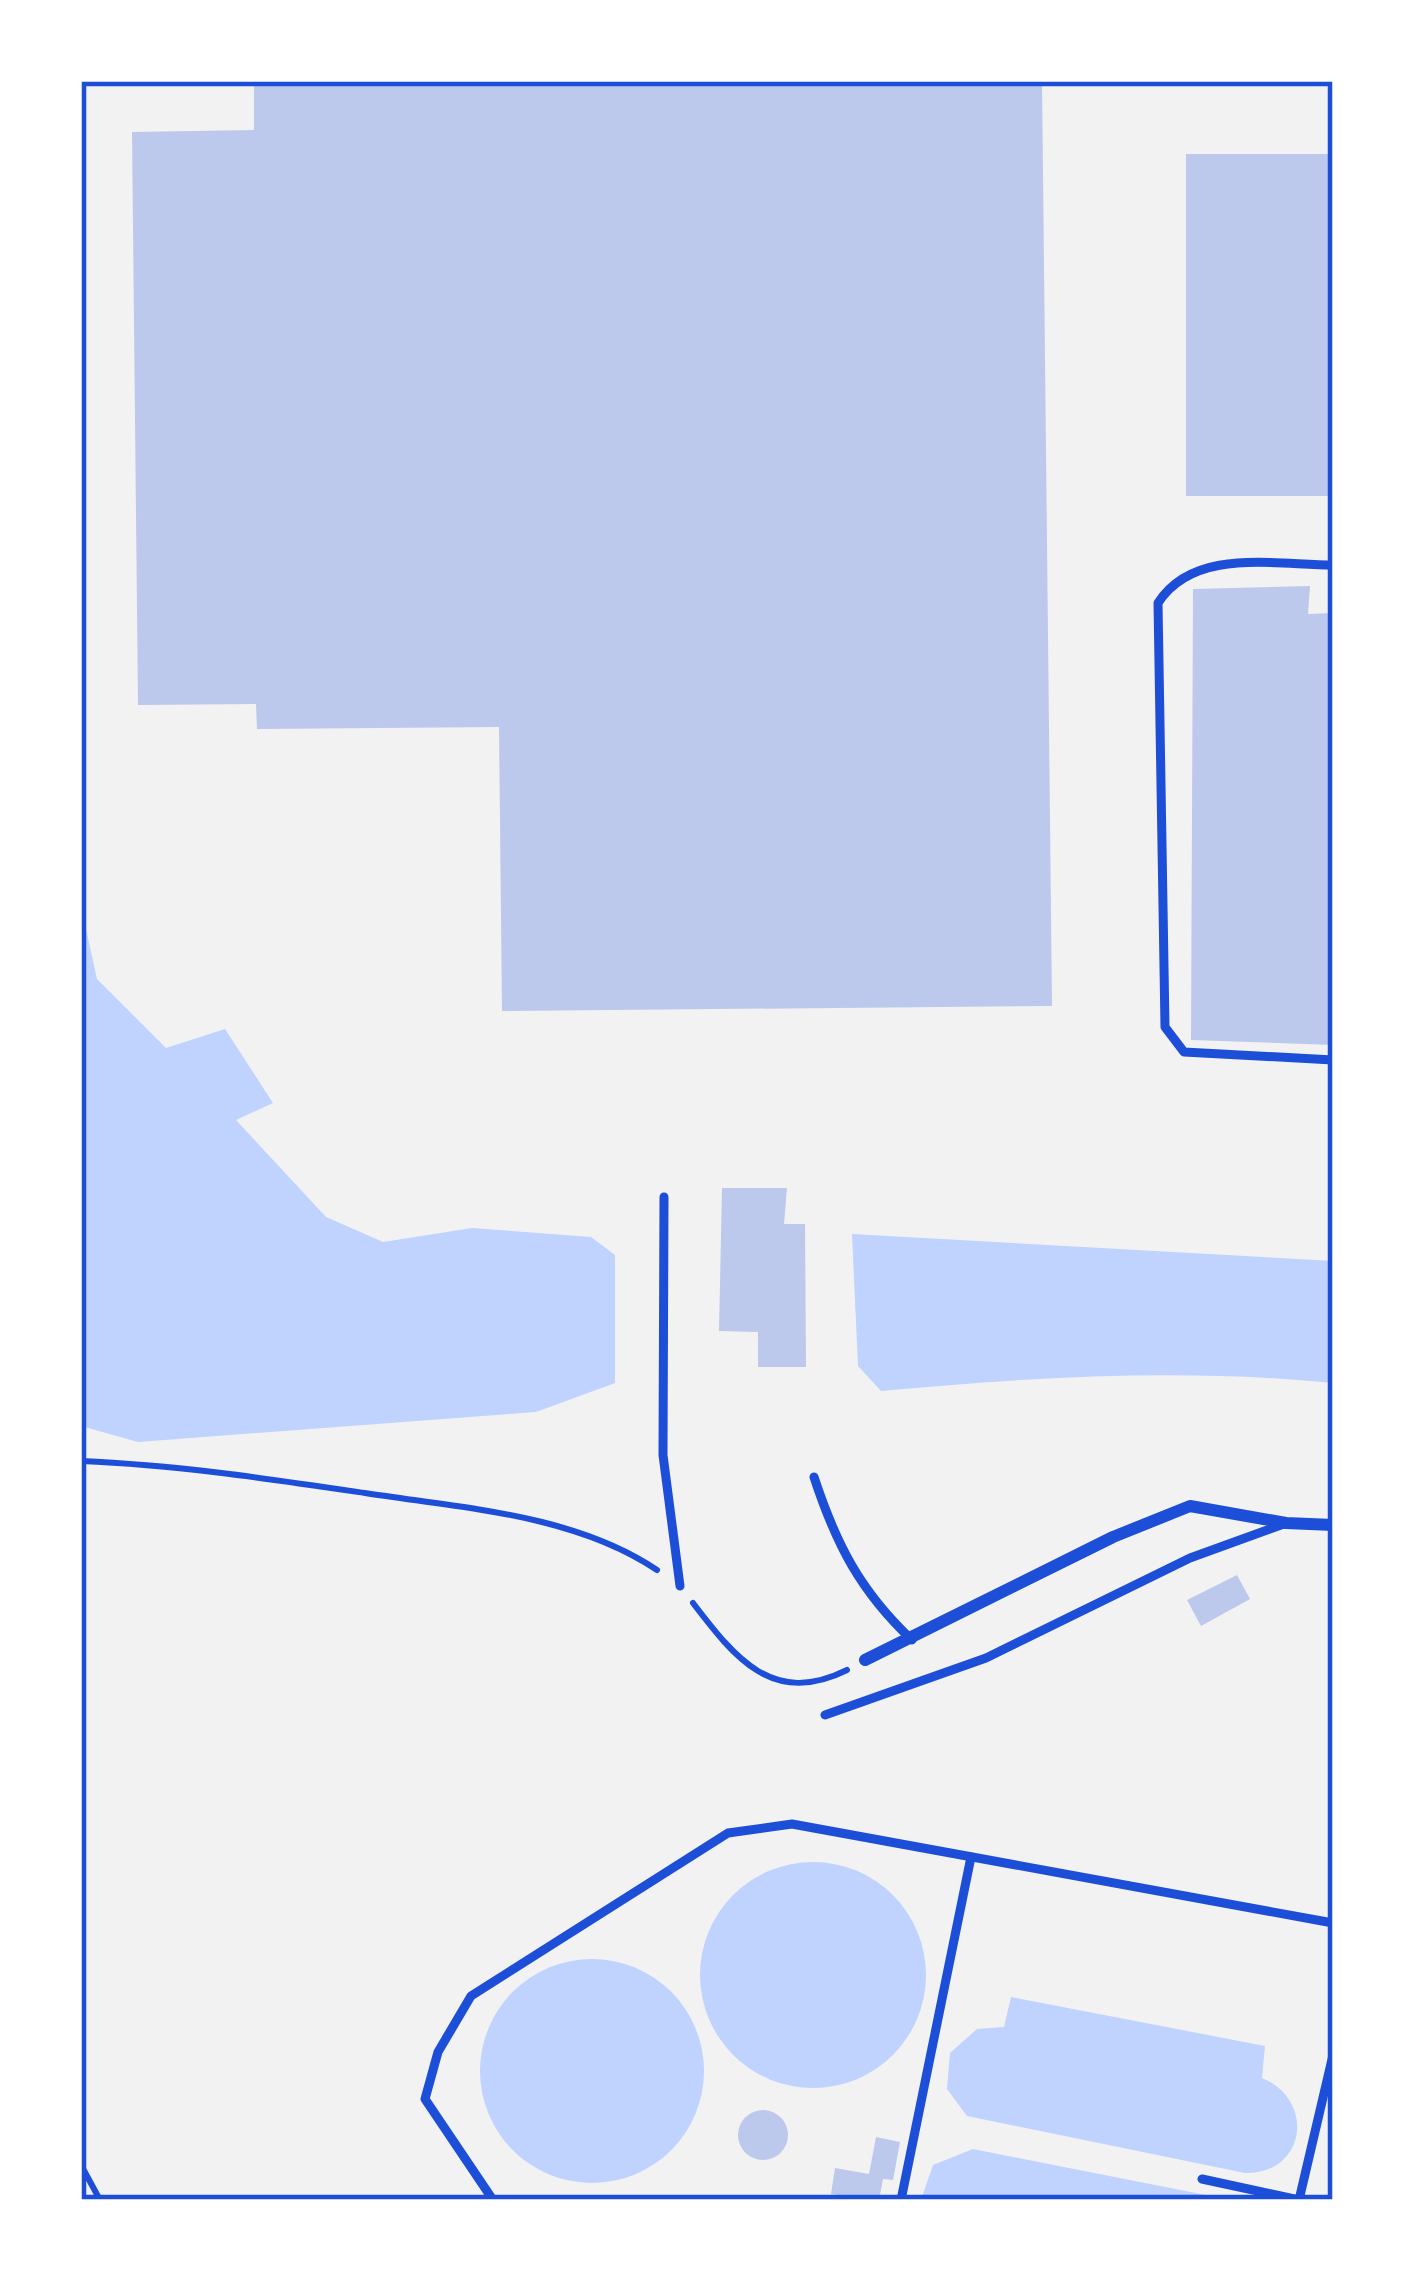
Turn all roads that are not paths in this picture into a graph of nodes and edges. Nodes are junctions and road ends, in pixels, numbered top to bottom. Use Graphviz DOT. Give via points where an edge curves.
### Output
graph roads {
  1 [pos="1333,565"];
  2 [pos="1333,1060"];
  3 [pos="664,1197"];
  4 [pos="814,1477"];
  5 [pos="1286,1523"];
  6 [pos="1333,1525"];
  7 [pos="680,1586"];
  8 [pos="912,1640"];
  9 [pos="865,1660"];
  10 [pos="825,1715"];
  11 [pos="971,1857"];
  12 [pos="1333,1923"];
  13 [pos="1333,2055"];
  14 [pos="1202,2179"];
  15 [pos="493,2200"];
  16 [pos="901,2200"];
  17 [pos="1299,2200"];
  1 -- 2 [label="lane" via="1217,565 1187,572 1158,602 1166,1027 1184,1052"];
  3 -- 7 [label="lane" via="663,1455"];
  4 -- 8 [label="lane" via="856,1579"];
  5 -- 6 [label="street"];
  5 -- 8 [label="street" via="1190,1506"];
  5 -- 10 [label="lane" via="1190,1558 986,1658"];
  8 -- 9 [label="street"];
  11 -- 12 [label="lane"];
  11 -- 15 [label="lane" via="792,1824 728,1833 471,1996 438,2052 425,2099"];
  11 -- 16 [label="lane"];
  13 -- 17 [label="lane"];
  14 -- 17 [label="lane"];
}
